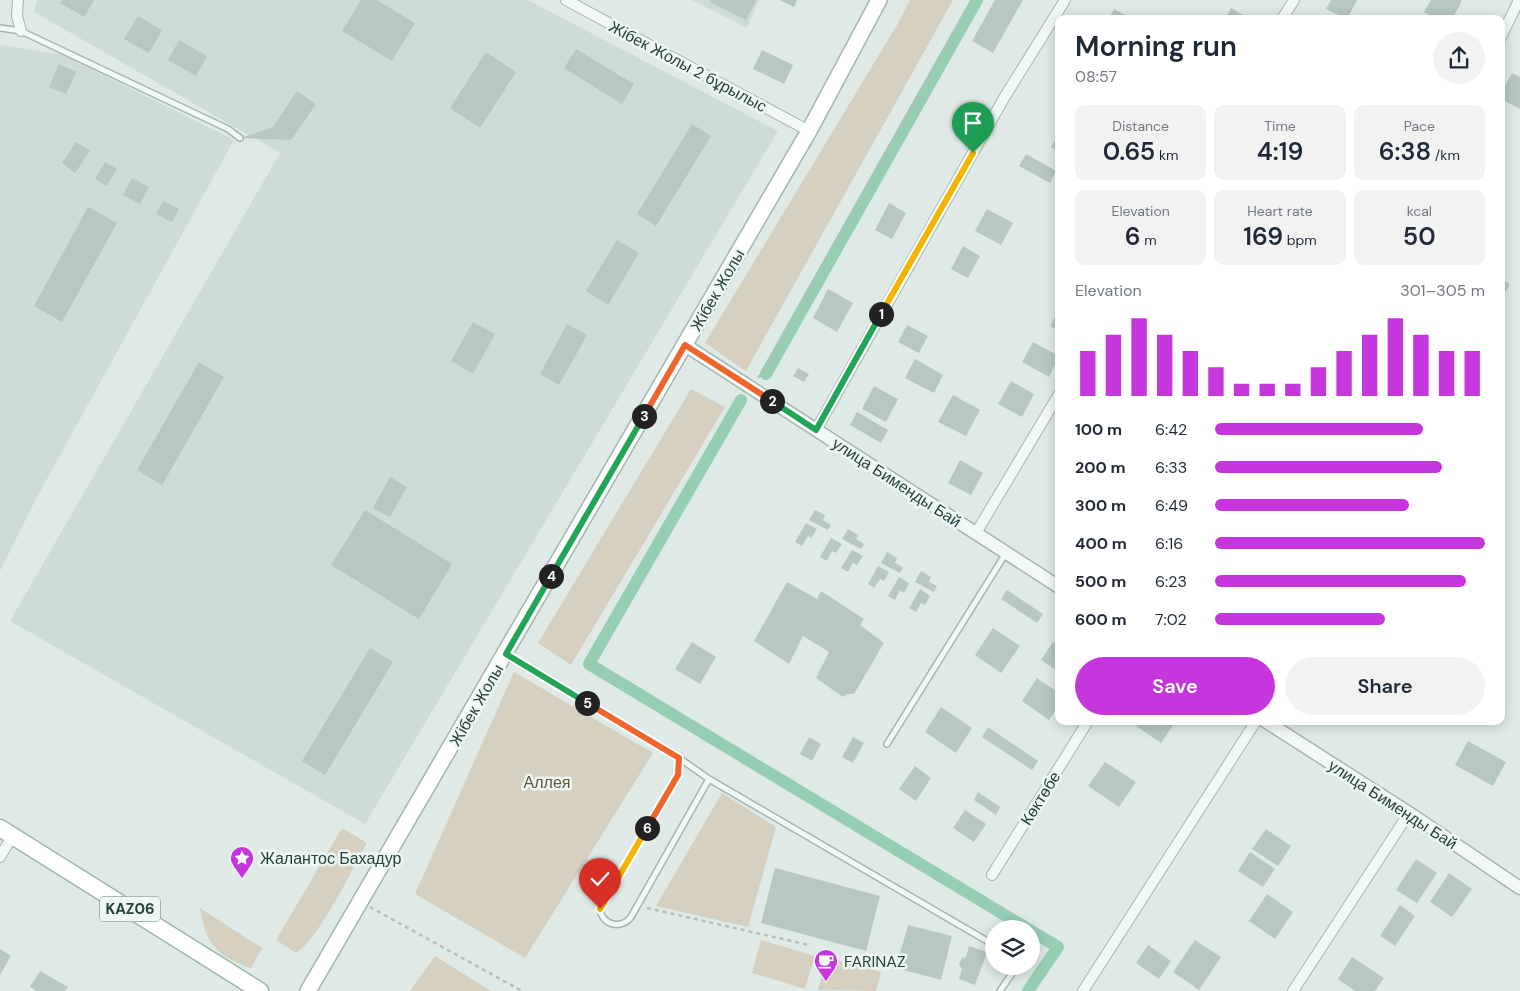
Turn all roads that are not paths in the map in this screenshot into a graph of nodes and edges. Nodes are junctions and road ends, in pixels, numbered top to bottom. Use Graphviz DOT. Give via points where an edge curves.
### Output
graph roads {
  1 [pos="18,0"];
  2 [pos="566,0"];
  3 [pos="878,0"];
  4 [pos="1065,0"];
  5 [pos="1294,0"];
  6 [pos="1519,0"];
  7 [pos="1056,15"];
  8 [pos="1285,15"];
  9 [pos="1055,16"];
  10 [pos="0,28"];
  11 [pos="1505,29"];
  12 [pos="21,31"];
  13 [pos="809,131"];
  14 [pos="240,138"];
  15 [pos="685,345"];
  16 [pos="1055,401"];
  17 [pos="816,430"];
  18 [pos="976,533"];
  19 [pos="1007,553"];
  20 [pos="1055,583"];
  21 [pos="506,654"];
  22 [pos="1085,725"];
  23 [pos="1253,725"];
  24 [pos="1271,725"];
  25 [pos="887,744"];
  26 [pos="679,758"];
  27 [pos="709,779"];
  28 [pos="1409,812"];
  29 [pos="6,831"];
  30 [pos="0,857"];
  31 [pos="992,874"];
  32 [pos="1520,888"];
  33 [pos="985,940"];
  34 [pos="1011,975"];
  35 [pos="260,991"];
  36 [pos="308,991"];
  37 [pos="1000,991"];
  38 [pos="1083,991"];
  39 [pos="1293,991"];
  1 -- 12 [label="street" via="17,16"];
  2 -- 13 [label="street, Жібек Жолы 2 бұрылыс"];
  3 -- 13 [label="main road, Жібек Жолы"];
  4 -- 7 [label="street"];
  5 -- 8 [label="street"];
  6 -- 11 [label="street"];
  9 -- 17 [label="street" via="1004,98"];
  10 -- 12 [label="lane"];
  12 -- 14 [label="lane" via="228,129"];
  13 -- 15 [label="main road, Жібек Жолы"];
  15 -- 17 [label="street, улица Бименды Бай"];
  15 -- 21 [label="main road, Жібек Жолы"];
  16 -- 18 [label="street"];
  17 -- 18 [label="street, улица Бименды Бай"];
  18 -- 19 [label="street, улица Бименды Бай"];
  19 -- 20 [label="street, улица Бименды Бай"];
  19 -- 25 [label="lane"];
  21 -- 26 [label="lane"];
  21 -- 36 [label="main road, Жібек Жолы"];
  22 -- 31 [label="street, Көктөбе"];
  23 -- 38 [label="street"];
  24 -- 28 [label="street, улица Бименды Бай"];
  26 -- 27 [label="lane"];
  26 -- 27 [label="lane" via="678,775 603,902 600,909 604,919 617,926 631,917"];
  27 -- 33 [label="lane"];
  28 -- 32 [label="street, улица Бименды Бай"];
  28 -- 39 [label="street"];
  29 -- 30 [label="street"];
  29 -- 35 [label="main road, KAZ06"];
  34 -- 37 [label="lane"];
}
